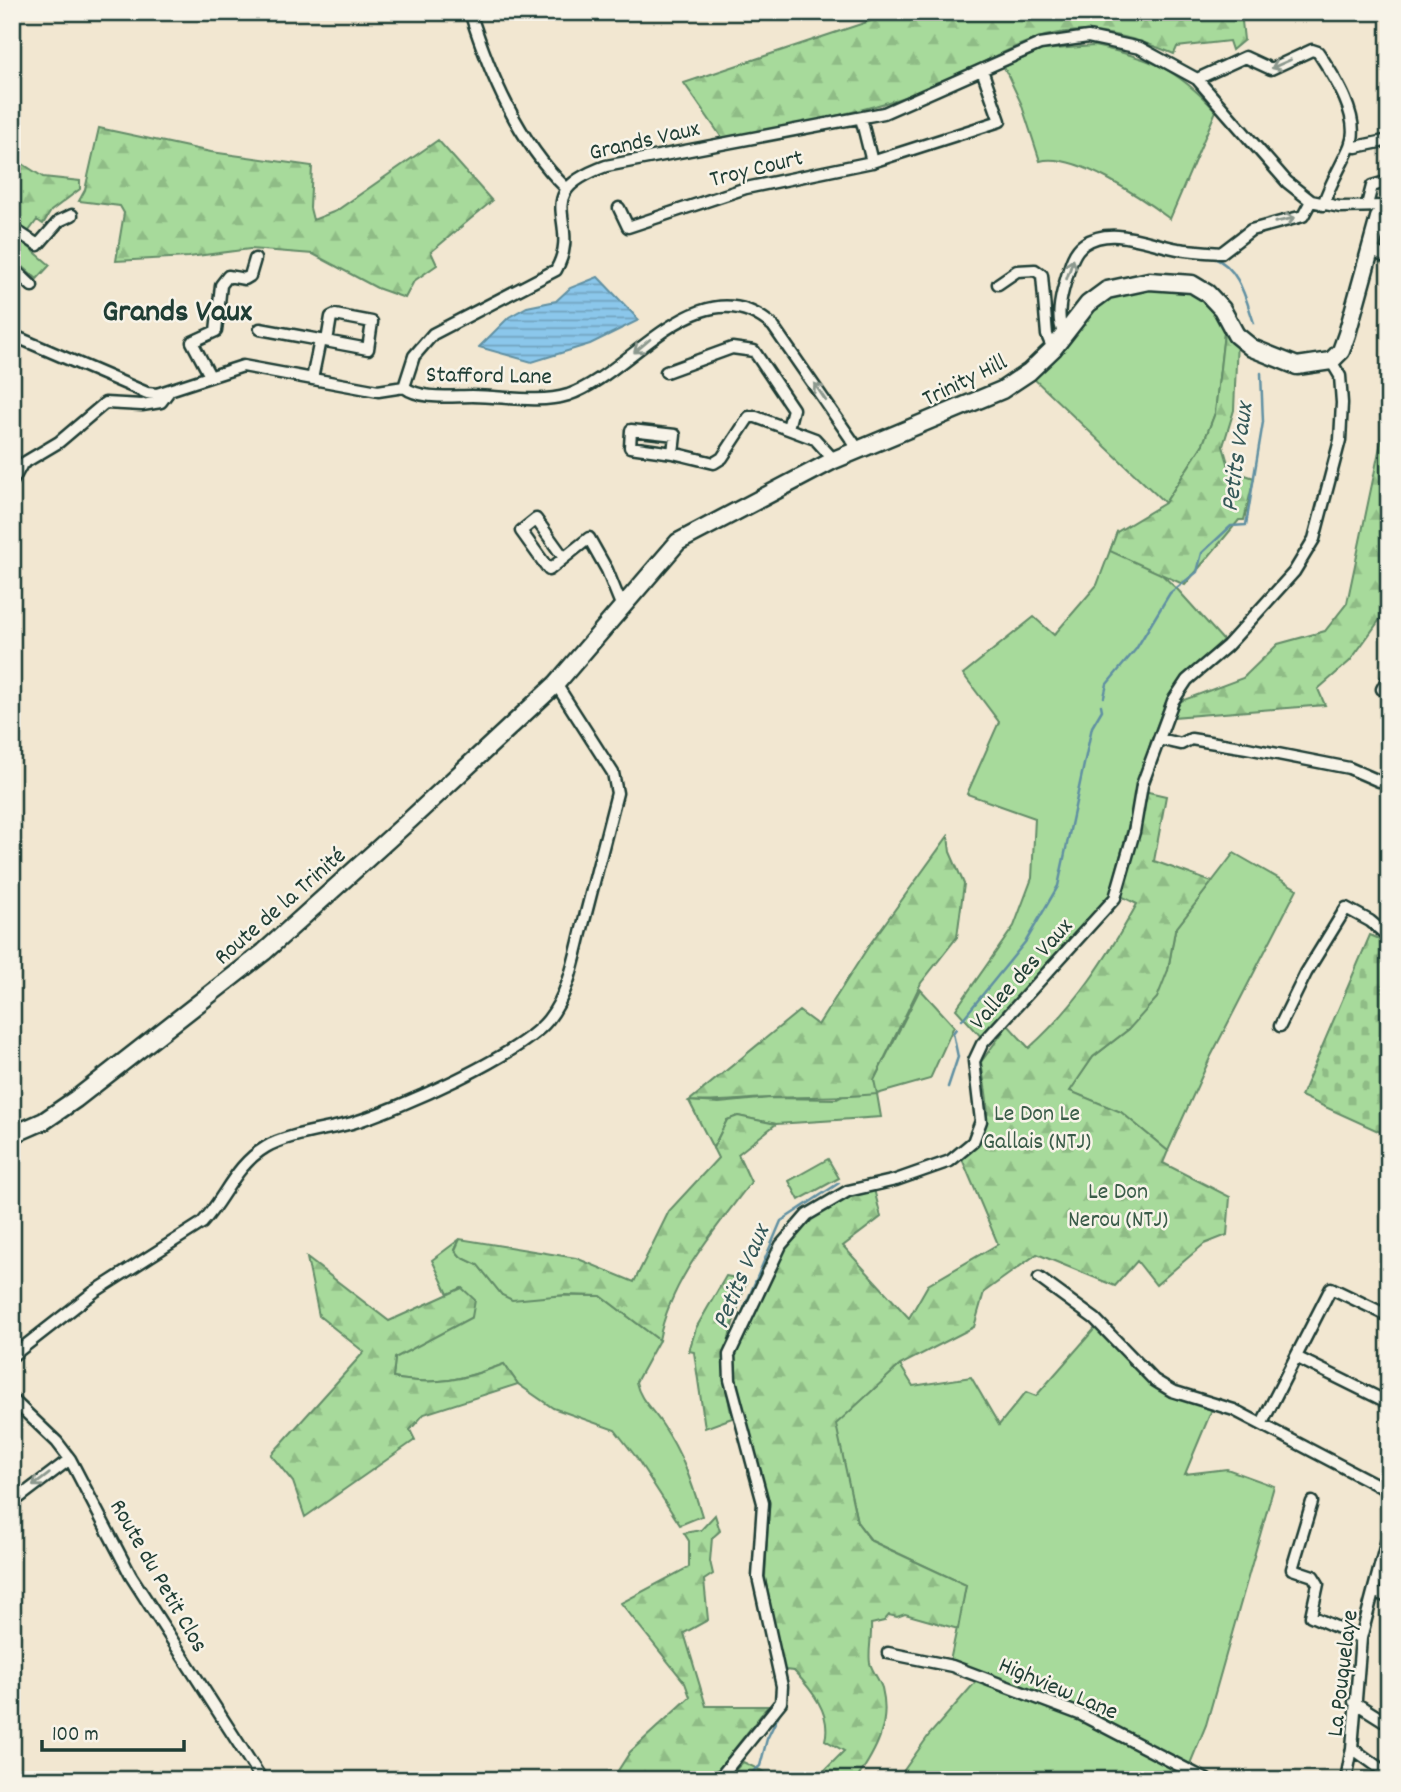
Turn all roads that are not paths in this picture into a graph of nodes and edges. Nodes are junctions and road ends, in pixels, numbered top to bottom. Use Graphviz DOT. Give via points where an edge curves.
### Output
graph roads {
  1 [pos="470,12"];
  2 [pos="982,70"];
  3 [pos="1197,79"];
  4 [pos="862,118"];
  5 [pos="1389,140"];
  6 [pos="1351,145"];
  7 [pos="873,162"];
  8 [pos="1389,181"];
  9 [pos="566,188"];
  10 [pos="1311,201"];
  11 [pos="1386,204"];
  12 [pos="1324,205"];
  13 [pos="1367,205"];
  14 [pos="619,208"];
  15 [pos="72,215"];
  16 [pos="12,228"];
  17 [pos="1370,249"];
  18 [pos="255,259"];
  19 [pos="1389,259"];
  20 [pos="12,267"];
  21 [pos="999,284"];
  22 [pos="33,286"];
  23 [pos="260,329"];
  24 [pos="12,335"];
  25 [pos="1064,335"];
  26 [pos="323,341"];
  27 [pos="1053,349"];
  28 [pos="1331,361"];
  29 [pos="666,372"];
  30 [pos="209,374"];
  31 [pos="312,379"];
  32 [pos="404,387"];
  33 [pos="171,389"];
  34 [pos="788,428"];
  35 [pos="858,449"];
  36 [pos="673,453"];
  37 [pos="834,460"];
  38 [pos="12,482"];
  39 [pos="564,558"];
  40 [pos="622,607"];
  41 [pos="1389,676"];
  42 [pos="556,684"];
  43 [pos="1385,690"];
  44 [pos="1159,739"];
  45 [pos="1378,781"];
  46 [pos="1389,937"];
  47 [pos="1280,1026"];
  48 [pos="12,1135"];
  49 [pos="1039,1278"];
  50 [pos="1389,1315"];
  51 [pos="12,1356"];
  52 [pos="1296,1357"];
  53 [pos="12,1399"];
  54 [pos="1389,1403"];
  55 [pos="1262,1423"];
  56 [pos="70,1459"];
  57 [pos="1389,1491"];
  58 [pos="1312,1502"];
  59 [pos="12,1503"];
  60 [pos="1389,1532"];
  61 [pos="1374,1591"];
  62 [pos="1389,1598"];
  63 [pos="1362,1638"];
  64 [pos="888,1653"];
  65 [pos="1354,1702"];
  66 [pos="1389,1724"];
  67 [pos="1352,1748"];
  68 [pos="1389,1775"];
  69 [pos="262,1780"];
  70 [pos="718,1780"];
  71 [pos="1207,1780"];
  72 [pos="1346,1780"];
  1 -- 9 [label="street" via="521,131"];
  2 -- 3 [label="street, Grands Vaux" via="1040,44 1088,37 1140,48"];
  2 -- 4 [label="street, Grands Vaux" via="917,100"];
  2 -- 7 [label="street" via="1000,121"];
  6 -- 3 [label="street, one-way" via="1354,125 1318,52 1312,50 1271,69 1245,57"];
  3 -- 10 [label="street" via="1287,181"];
  4 -- 7 [label="street"];
  4 -- 9 [label="street, Grands Vaux" via="606,166 580,175"];
  5 -- 6 [label="street" via="1356,148"];
  6 -- 12 [label="street" via="1331,180"];
  7 -- 14 [label="street, Troy Court" via="746,188 628,227"];
  8 -- 13 [label="street" via="1372,186"];
  9 -- 32 [label="street, Grands Vaux" via="560,215 564,247 556,270 433,334 414,356"];
  10 -- 12 [label="street"];
  25 -- 10 [label="street, one-way" via="1059,325 1061,296 1069,268 1083,245 1115,235 1221,253 1251,230 1303,216"];
  11 -- 13 [label="street"];
  11 -- 17 [label="main road"];
  12 -- 13 [label="street"];
  15 -- 16 [label="street" via="59,221 38,245"];
  17 -- 19 [label="street"];
  17 -- 28 [label="main road" via="1347,334 1341,351"];
  18 -- 30 [label="street" via="250,276 228,276 221,285 216,331 192,342"];
  20 -- 22 [label="street"];
  21 -- 27 [label="street" via="1017,271 1035,270 1042,275 1047,335"];
  23 -- 26 [label="street"];
  24 -- 33 [label="street" via="147,393"];
  25 -- 27 [label="main road, Trinity Hill"];
  25 -- 28 [label="main road, Trinity Hill" via="1088,304 1107,290 1176,281 1207,293 1236,335 1252,348 1297,366"];
  26 -- 26 [label="street" via="335,315 372,322 368,349"];
  26 -- 31 [label="street"];
  27 -- 35 [label="main road, Trinity Hill" via="1002,390"];
  28 -- 44 [label="street, Vallee des Vaux" via="1340,376 1340,440 1314,539 1294,572 1227,646 1187,680 1173,701"];
  29 -- 34 [label="street" via="732,348 754,351 793,408"];
  30 -- 31 [label="street" via="250,366"];
  30 -- 33 [label="street"];
  31 -- 32 [label="street" via="377,391"];
  35 -- 32 [label="street, Stafford Lane, one-way" via="773,326 747,310 707,311 679,319 603,379 558,397 440,396 413,393"];
  33 -- 38 [label="street" via="161,402 105,403 59,442 22,464"];
  34 -- 36 [label="street" via="749,417 714,463"];
  34 -- 37 [label="street" via="815,439"];
  35 -- 37 [label="main road, Trinity Hill"];
  36 -- 36 [label="street" via="675,435 631,430 630,447"];
  37 -- 40 [label="main road, Trinity Hill" via="678,542"];
  39 -- 39 [label="street" via="549,570 521,531 536,519"];
  39 -- 40 [label="street" via="589,538"];
  40 -- 42 [label="main road, Trinity Hill"];
  41 -- 43 [label="street"];
  42 -- 48 [label="main road, Route de la Trinité" via="264,953 76,1099"];
  42 -- 51 [label="street" via="613,773 617,793 567,985 548,1020 514,1049 453,1081 356,1122 268,1146 232,1178 202,1223 94,1292"];
  44 -- 45 [label="street" via="1259,750 1349,768"];
  44 -- 70 [label="street, Vallee des Vaux" via="1142,785 1115,898 982,1044 974,1061 981,1121 973,1142 950,1161 848,1192 807,1215 781,1245 729,1356 730,1380 763,1503 758,1577 782,1686 781,1702"];
  46 -- 47 [label="street" via="1346,908 1306,972"];
  49 -- 55 [label="street" via="1095,1319 1154,1380 1172,1391"];
  50 -- 52 [label="street" via="1331,1288"];
  52 -- 54 [label="street"];
  52 -- 55 [label="street"];
  53 -- 56 [label="street, Route du Petit Clos"];
  55 -- 57 [label="street"];
  56 -- 59 [label="street, one-way"];
  56 -- 69 [label="street, Route du Petit Clos" via="131,1576"];
  58 -- 63 [label="street" via="1292,1569 1313,1576 1318,1584 1311,1616"];
  60 -- 61 [label="street, La Pouquelaye"];
  61 -- 62 [label="street"];
  61 -- 63 [label="street, La Pouquelaye"];
  63 -- 65 [label="street, La Pouquelaye"];
  64 -- 71 [label="street, Highview Lane" via="951,1666 1082,1715"];
  65 -- 66 [label="street"];
  65 -- 67 [label="street, La Pouquelaye"];
  67 -- 68 [label="street"];
  67 -- 72 [label="street, La Pouquelaye"];
}
